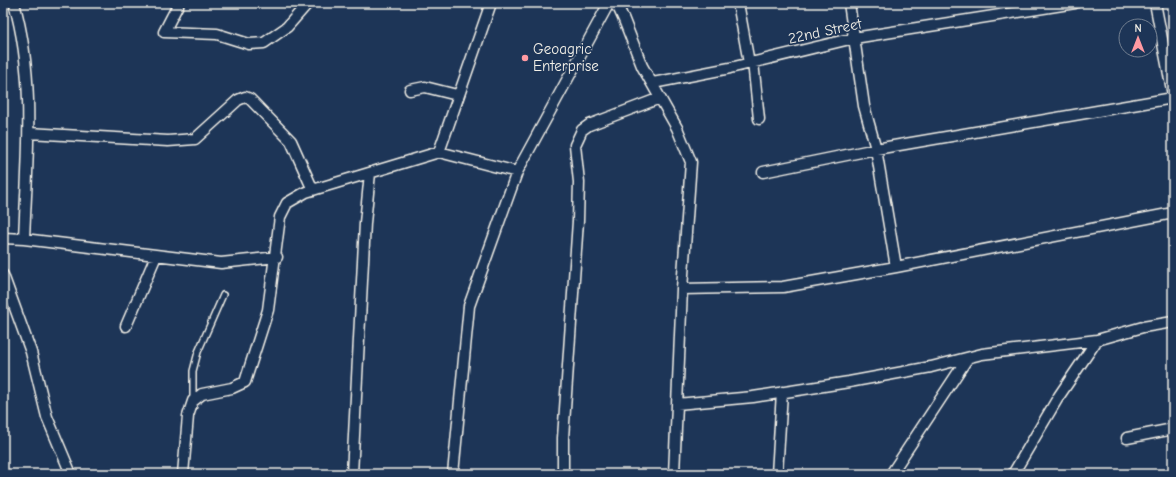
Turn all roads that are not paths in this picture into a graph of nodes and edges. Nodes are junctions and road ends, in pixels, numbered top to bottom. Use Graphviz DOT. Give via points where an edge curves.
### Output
graph roads {
  1 [pos="14,3"];
  2 [pos="179,3"];
  3 [pos="308,3"];
  4 [pos="491,3"];
  5 [pos="609,3"];
  6 [pos="613,3"];
  7 [pos="738,3"];
  8 [pos="849,3"];
  9 [pos="1075,3"];
  10 [pos="1155,3"];
  11 [pos="854,38"];
  12 [pos="751,62"];
  13 [pos="653,83"];
  14 [pos="410,90"];
  15 [pos="457,95"];
  16 [pos="1173,97"];
  17 [pos="660,98"];
  18 [pos="759,119"];
  19 [pos="28,133"];
  20 [pos="876,149"];
  21 [pos="439,152"];
  22 [pos="517,172"];
  23 [pos="763,172"];
  24 [pos="370,173"];
  25 [pos="313,190"];
  26 [pos="1173,213"];
  27 [pos="3,238"];
  28 [pos="24,239"];
  29 [pos="156,256"];
  30 [pos="276,257"];
  31 [pos="896,267"];
  32 [pos="3,275"];
  33 [pos="682,289"];
  34 [pos="223,295"];
  35 [pos="1173,322"];
  36 [pos="126,326"];
  37 [pos="1097,340"];
  38 [pos="967,359"];
  39 [pos="782,392"];
  40 [pos="192,401"];
  41 [pos="677,404"];
  42 [pos="1173,429"];
  43 [pos="1128,438"];
  44 [pos="71,474"];
  45 [pos="184,474"];
  46 [pos="352,474"];
  47 [pos="453,474"];
  48 [pos="563,474"];
  49 [pos="674,474"];
  50 [pos="777,474"];
  51 [pos="891,474"];
  52 [pos="1013,474"];
  1 -- 19 [label="street" via="25,57"];
  2 -- 3 [label="street" via="164,32 217,34 249,44 264,43 287,27"];
  4 -- 15 [label="street"];
  5 -- 22 [label="street"];
  6 -- 13 [label="street" via="619,9 633,46"];
  7 -- 12 [label="street"];
  8 -- 11 [label="street"];
  9 -- 11 [label="street, 22nd Street"];
  10 -- 16 [label="street"];
  11 -- 12 [label="street, 22nd Street"];
  11 -- 20 [label="street" via="864,106"];
  12 -- 13 [label="street, 22nd Street"];
  12 -- 18 [label="street"];
  13 -- 17 [label="street"];
  14 -- 15 [label="street" via="425,88"];
  15 -- 21 [label="street"];
  16 -- 20 [label="street"];
  17 -- 33 [label="street" via="677,128 690,162"];
  17 -- 48 [label="street" via="589,125 582,130 575,145 579,182"];
  19 -- 25 [label="street" via="162,141 195,139 238,100 245,97 250,99 291,141"];
  19 -- 28 [label="street"];
  20 -- 23 [label="street"];
  20 -- 31 [label="street"];
  21 -- 22 [label="street"];
  21 -- 24 [label="street"];
  22 -- 47 [label="street" via="469,306"];
  24 -- 25 [label="street"];
  24 -- 46 [label="street" via="365,223"];
  25 -- 30 [label="street" via="287,204 280,217"];
  26 -- 31 [label="street"];
  27 -- 28 [label="street"];
  28 -- 29 [label="street"];
  29 -- 30 [label="street" via="221,263"];
  29 -- 36 [label="street"];
  30 -- 40 [label="street" via="268,310 245,382 232,388 202,394"];
  31 -- 33 [label="street" via="783,287"];
  32 -- 44 [label="street" via="31,352 47,417"];
  33 -- 41 [label="street"];
  34 -- 40 [label="lane" via="198,352 193,371"];
  35 -- 37 [label="street" via="1143,327"];
  37 -- 38 [label="street" via="996,351"];
  37 -- 52 [label="street" via="1058,396"];
  38 -- 39 [label="street" via="856,381"];
  38 -- 51 [label="street"];
  39 -- 41 [label="street"];
  39 -- 50 [label="street"];
  40 -- 45 [label="street" via="188,416"];
  41 -- 49 [label="street"];
  42 -- 43 [label="street"];
}
